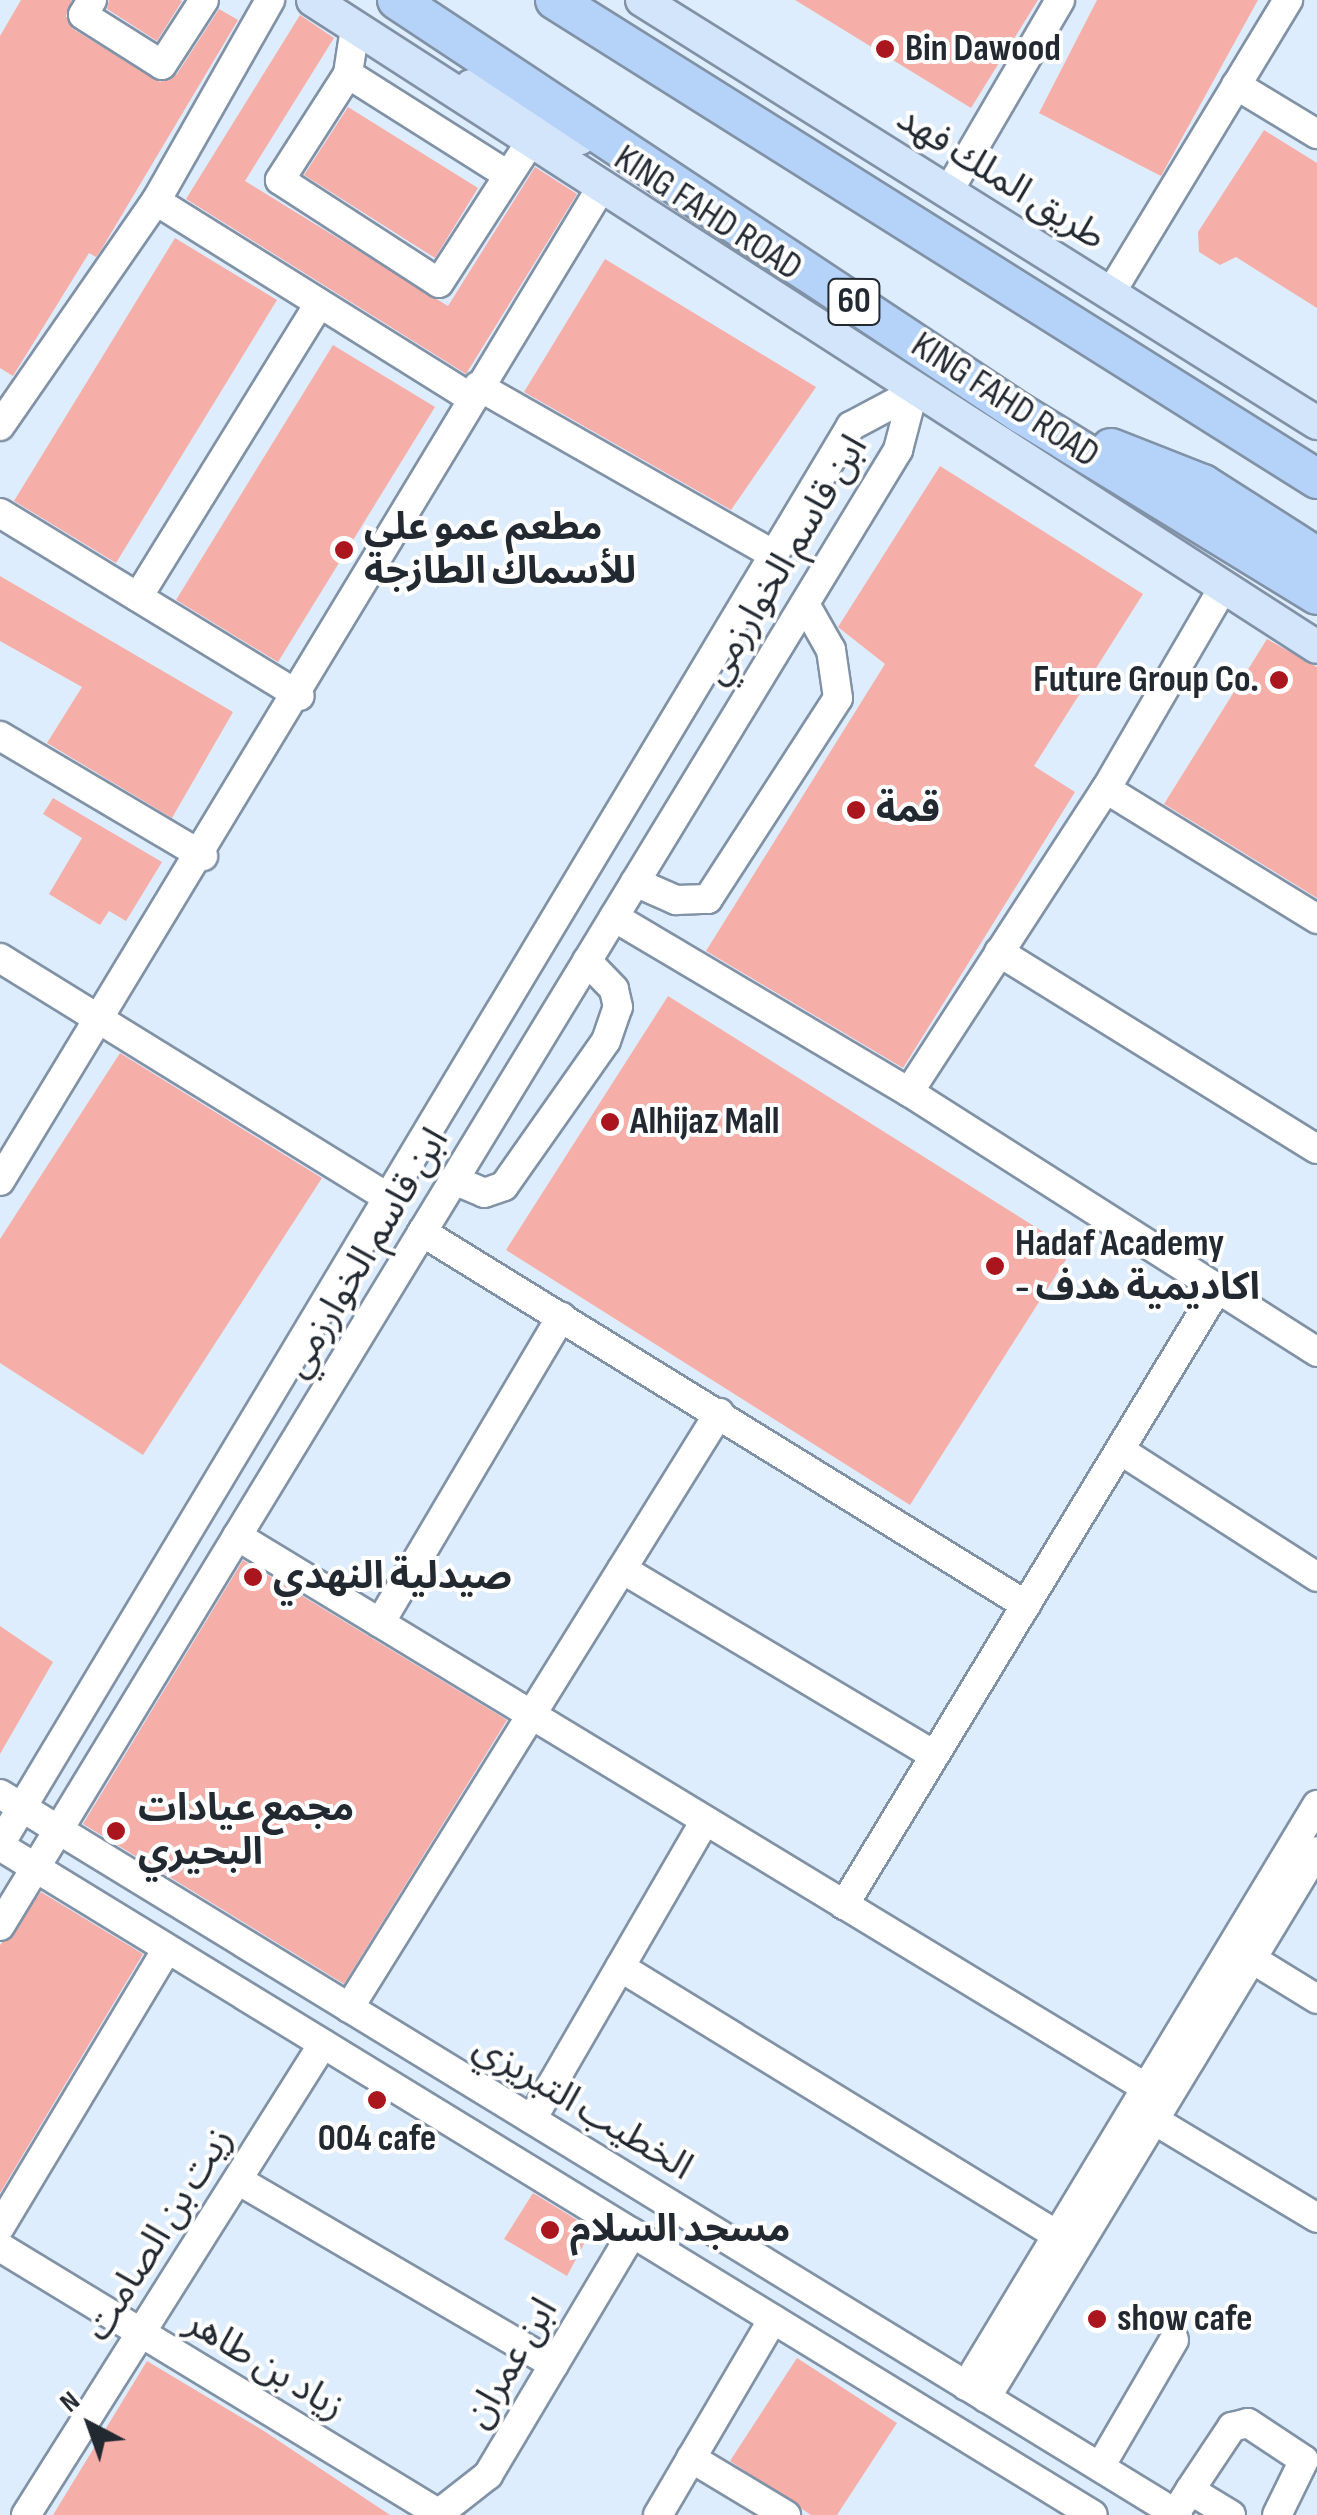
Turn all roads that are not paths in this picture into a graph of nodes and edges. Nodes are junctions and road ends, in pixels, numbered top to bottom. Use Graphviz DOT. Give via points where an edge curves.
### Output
graph roads {
  1 [pos="92,0"];
  2 [pos="204,0"];
  3 [pos="270,0"];
  4 [pos="314,0"];
  5 [pos="398,0"];
  6 [pos="642,0"];
  7 [pos="1060,0"];
  8 [pos="1288,0"];
  9 [pos="557,1"];
  10 [pos="368,36"];
  11 [pos="348,74"];
  12 [pos="1236,86"];
  13 [pos="1317,134"];
  14 [pos="528,144"];
  15 [pos="508,176"];
  16 [pos="599,191"];
  17 [pos="948,192"];
  18 [pos="699,200"];
  19 [pos="156,201"];
  20 [pos="1110,294"];
  21 [pos="318,305"];
  22 [pos="1110,348"];
  23 [pos="10,386"];
  24 [pos="474,392"];
  25 [pos="913,393"];
  26 [pos="1020,413"];
  27 [pos="1317,424"];
  28 [pos="0,426"];
  29 [pos="1317,479"];
  30 [pos="1317,502"];
  31 [pos="0,513"];
  32 [pos="774,555"];
  33 [pos="1317,557"];
  34 [pos="1223,588"];
  35 [pos="138,597"];
  36 [pos="1317,598"];
  37 [pos="805,604"];
  38 [pos="1317,647"];
  39 [pos="300,696"];
  40 [pos="0,736"];
  41 [pos="1106,789"];
  42 [pos="203,856"];
  43 [pos="635,882"];
  44 [pos="614,917"];
  45 [pos="1317,920"];
  46 [pos="999,952"];
  47 [pos="0,958"];
  48 [pos="587,961"];
  49 [pos="102,1020"];
  50 [pos="476,1052"];
  51 [pos="518,1076"];
  52 [pos="909,1092"];
  53 [pos="1317,1150"];
  54 [pos="454,1180"];
  55 [pos="0,1181"];
  56 [pos="388,1198"];
  57 [pos="422,1232"];
  58 [pos="1216,1291"];
  59 [pos="562,1317"];
  60 [pos="1317,1352"];
  61 [pos="719,1413"];
  62 [pos="1120,1450"];
  63 [pos="237,1536"];
  64 [pos="622,1569"];
  65 [pos="1317,1577"];
  66 [pos="1026,1605"];
  67 [pos="380,1623"];
  68 [pos="531,1715"];
  69 [pos="934,1755"];
  70 [pos="11,1800"];
  71 [pos="1317,1804"];
  72 [pos="705,1821"];
  73 [pos="59,1830"];
  74 [pos="0,1845"];
  75 [pos="1317,1851"];
  76 [pos="36,1868"];
  77 [pos="844,1905"];
  78 [pos="0,1926"];
  79 [pos="167,1949"];
  80 [pos="1252,1958"];
  81 [pos="620,1967"];
  82 [pos="1317,1999"];
  83 [pos="350,2008"];
  84 [pos="323,2044"];
  85 [pos="1145,2087"];
  86 [pos="532,2119"];
  87 [pos="1154,2120"];
  88 [pos="238,2180"];
  89 [pos="1317,2218"];
  90 [pos="0,2227"];
  91 [pos="632,2233"];
  92 [pos="1058,2235"];
  93 [pos="0,2247"];
  94 [pos="773,2320"];
  95 [pos="141,2333"];
  96 [pos="1174,2340"];
  97 [pos="554,2364"];
  98 [pos="976,2392"];
  99 [pos="691,2458"];
  100 [pos="1100,2467"];
  101 [pos="1181,2506"];
  102 [pos="438,2514"];
  103 [pos="26,2515"];
  104 [pos="658,2515"];
  105 [pos="786,2515"];
  106 [pos="1092,2515"];
  107 [pos="1231,2515"];
  108 [pos="1277,2515"];
  1 -- 2 [label="street" via="83,14 162,65"];
  3 -- 19 [label="street"];
  4 -- 10 [label="main road, KING FAHD ROAD"];
  5 -- 18 [label="highway, KING FAHD ROAD / 60"];
  6 -- 17 [label="main road, طريق الملك فهد"];
  7 -- 17 [label="street"];
  8 -- 12 [label="street"];
  9 -- 22 [label="highway"];
  10 -- 11 [label="street"];
  10 -- 14 [label="main road, KING FAHD ROAD"];
  10 -- 18 [label="main road"];
  11 -- 15 [label="street"];
  11 -- 15 [label="street" via="280,180 438,282"];
  12 -- 13 [label="street"];
  12 -- 20 [label="street"];
  14 -- 15 [label="street"];
  14 -- 16 [label="main road, KING FAHD ROAD"];
  16 -- 24 [label="street"];
  16 -- 25 [label="main road, KING FAHD ROAD"];
  17 -- 20 [label="main road, طريق الملك فهد"];
  18 -- 26 [label="highway, KING FAHD ROAD / 60"];
  19 -- 21 [label="street"];
  19 -- 23 [label="street"];
  20 -- 27 [label="main road, طريق الملك فهد"];
  21 -- 24 [label="street"];
  21 -- 35 [label="street"];
  22 -- 29 [label="highway"];
  22 -- 30 [label="highway"];
  23 -- 28 [label="street"];
  24 -- 32 [label="street"];
  24 -- 39 [label="street"];
  25 -- 32 [label="street, ابن قاسم الخوارزمي" via="852,426"];
  25 -- 34 [label="main road, KING FAHD ROAD"];
  25 -- 37 [label="street, ابن قاسم الخوارزمي" via="898,450"];
  26 -- 33 [label="highway" via="1204,484"];
  26 -- 36 [label="highway, KING FAHD ROAD / 60"];
  31 -- 35 [label="street"];
  32 -- 50 [label="street, ابن قاسم الخوارزمي"];
  34 -- 38 [label="main road, KING FAHD ROAD"];
  34 -- 41 [label="street"];
  35 -- 39 [label="street"];
  37 -- 43 [label="street, ابن قاسم الخوارزمي"];
  37 -- 43 [label="street" via="830,650 838,698 708,899 676,900"];
  39 -- 42 [label="street"];
  40 -- 42 [label="street"];
  41 -- 45 [label="street"];
  41 -- 46 [label="street"];
  42 -- 49 [label="street"];
  43 -- 44 [label="street, ابن قاسم الخوارزمي"];
  44 -- 48 [label="street, ابن قاسم الخوارزمي"];
  44 -- 52 [label="street"];
  46 -- 52 [label="street"];
  46 -- 53 [label="street"];
  47 -- 49 [label="street"];
  48 -- 51 [label="street, ابن قاسم الخوارزمي"];
  48 -- 54 [label="street" via="614,990 618,1007 606,1041 504,1186 484,1193"];
  49 -- 55 [label="street"];
  49 -- 56 [label="street"];
  50 -- 51 [label="street"];
  50 -- 56 [label="street, ابن قاسم الخوارزمي"];
  51 -- 54 [label="street, ابن قاسم الخوارزمي"];
  52 -- 58 [label="street"];
  54 -- 57 [label="street, ابن قاسم الخوارزمي"];
  56 -- 70 [label="street, ابن قاسم الخوارزمي"];
  57 -- 59 [label="street"];
  57 -- 63 [label="street, ابن قاسم الخوارزمي"];
  58 -- 60 [label="street"];
  58 -- 62 [label="street"];
  59 -- 61 [label="street"];
  59 -- 67 [label="street"];
  61 -- 64 [label="street"];
  61 -- 66 [label="street"];
  62 -- 65 [label="street"];
  62 -- 66 [label="street"];
  63 -- 67 [label="street"];
  63 -- 73 [label="street, ابن قاسم الخوارزمي"];
  64 -- 68 [label="street"];
  64 -- 69 [label="street"];
  66 -- 69 [label="street"];
  67 -- 68 [label="street"];
  68 -- 72 [label="street"];
  68 -- 83 [label="street"];
  69 -- 77 [label="street"];
  70 -- 73 [label="street, الخطيب التبريزي"];
  70 -- 74 [label="street, ابن قاسم الخوارزمي"];
  71 -- 85 [label="street"];
  72 -- 77 [label="street"];
  72 -- 81 [label="street"];
  73 -- 76 [label="street, ابن قاسم الخوارزمي"];
  73 -- 83 [label="street, الخطيب التبريزي"];
  74 -- 76 [label="street"];
  75 -- 80 [label="street"];
  76 -- 78 [label="street, ابن قاسم الخوارزمي"];
  76 -- 79 [label="street"];
  77 -- 85 [label="street"];
  79 -- 84 [label="street"];
  79 -- 90 [label="street"];
  80 -- 82 [label="street"];
  80 -- 87 [label="street"];
  81 -- 86 [label="street"];
  81 -- 92 [label="street"];
  83 -- 86 [label="street, الخطيب التبريزي"];
  84 -- 88 [label="street, زيت بن الصامت"];
  84 -- 91 [label="street"];
  85 -- 92 [label="street"];
  86 -- 98 [label="street, الخطيب التبريزي"];
  87 -- 89 [label="street"];
  87 -- 98 [label="street"];
  88 -- 95 [label="street, زيت بن الصامت"];
  88 -- 97 [label="street"];
  91 -- 94 [label="street"];
  91 -- 97 [label="street, ابن عمران"];
  92 -- 98 [label="street"];
  93 -- 95 [label="street, زياد بن طاهر"];
  94 -- 99 [label="street"];
  94 -- 106 [label="street"];
  95 -- 102 [label="street, زياد بن طاهر"];
  95 -- 103 [label="street, زيت بن الصامت"];
  96 -- 100 [label="street"];
  97 -- 102 [label="street, ابن عمران" via="488,2475"];
  98 -- 100 [label="street, الخطيب التبريزي"];
  99 -- 104 [label="street"];
  99 -- 105 [label="street"];
  100 -- 101 [label="street, الخطيب التبريزي"];
  101 -- 107 [label="street, الخطيب التبريزي"];
  101 -- 108 [label="street" via="1240,2422 1304,2460"];
}
